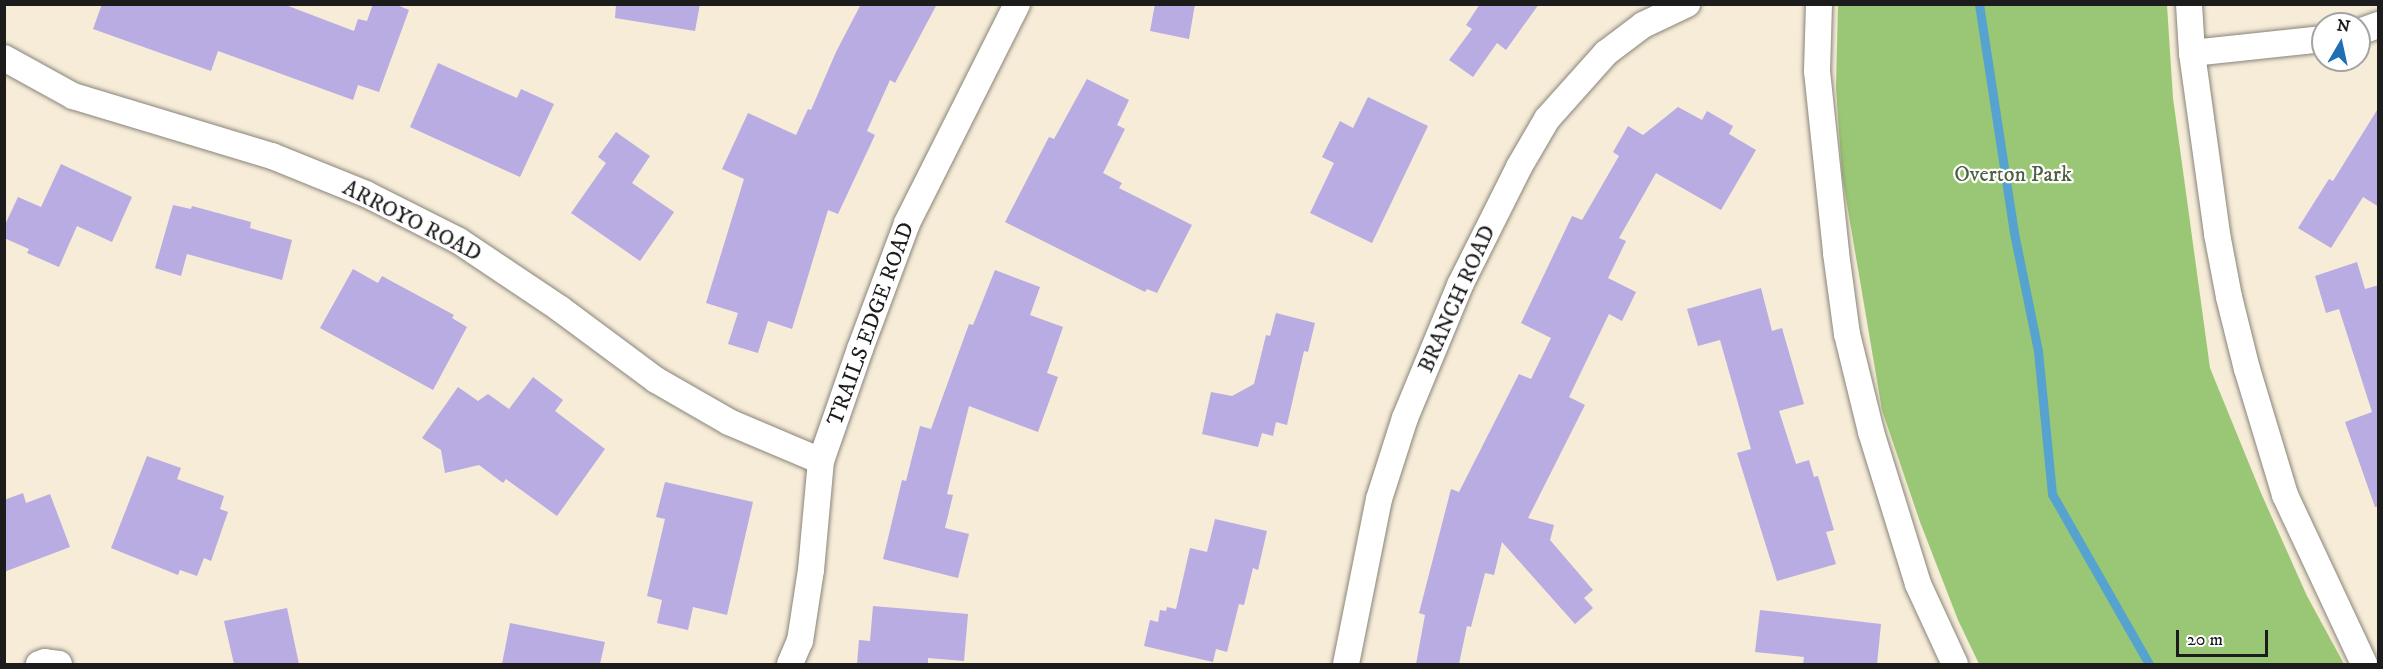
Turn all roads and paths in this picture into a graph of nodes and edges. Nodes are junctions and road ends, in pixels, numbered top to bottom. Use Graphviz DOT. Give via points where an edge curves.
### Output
graph roads {
  1 [pos="1017,4"];
  2 [pos="1687,4"];
  3 [pos="1819,4"];
  4 [pos="2189,4"];
  5 [pos="2311,40"];
  6 [pos="2192,53"];
  7 [pos="4,58"];
  8 [pos="821,461"];
  9 [pos="39,664"];
  10 [pos="59,664"];
  11 [pos="790,664"];
  12 [pos="1346,664"];
  13 [pos="1954,664"];
  14 [pos="2364,664"];
  1 -- 8 [label="street, TRAILS EDGE ROAD" via="907,223"];
  2 -- 12 [label="street, BRANCH ROAD" via="1643,25 1606,53 1547,119 1519,167 1460,285 1406,418 1379,500"];
  3 -- 13 [label="street" via="1817,71 1847,334 1871,432 1918,584"];
  4 -- 6 [label="street"];
  5 -- 6 [label="street"];
  6 -- 14 [label="street" via="2217,234 2247,369 2285,495"];
  7 -- 8 [label="street, ARROYO ROAD" via="73,96 272,156 366,194 459,241 656,380 729,422"];
  8 -- 11 [label="street, TRAILS EDGE ROAD" via="811,570 800,641"];
  9 -- 10 [label="street"];
}
